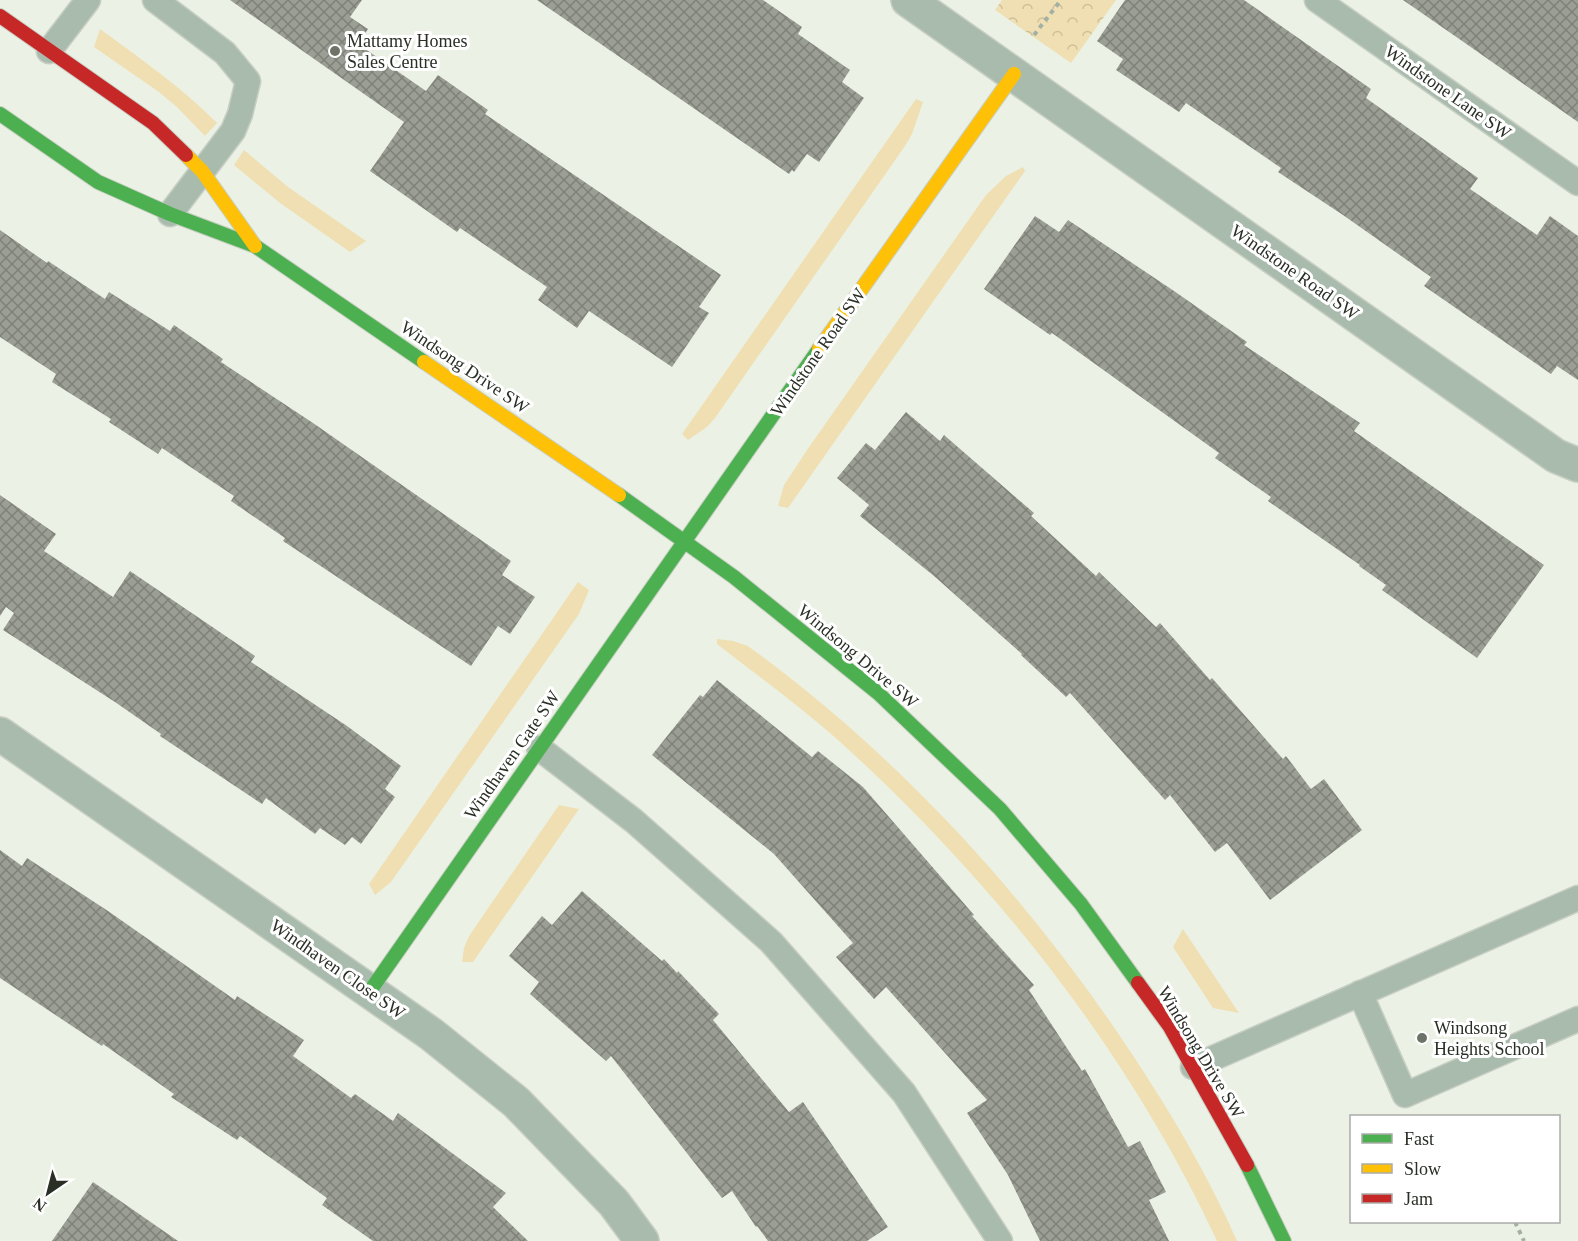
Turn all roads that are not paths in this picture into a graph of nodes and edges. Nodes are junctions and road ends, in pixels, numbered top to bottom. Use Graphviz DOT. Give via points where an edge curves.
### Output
graph roads {
  1 [pos="88,0"];
  2 [pos="154,0"];
  3 [pos="908,0"];
  4 [pos="1317,0"];
  5 [pos="0,16"];
  6 [pos="25,17"];
  7 [pos="49,51"];
  8 [pos="1014,74"];
  9 [pos="0,114"];
  10 [pos="202,171"];
  11 [pos="1578,183"];
  12 [pos="170,214"];
  13 [pos="255,246"];
  14 [pos="1578,465"];
  15 [pos="684,541"];
  16 [pos="0,734"];
  17 [pos="539,748"];
  18 [pos="1578,898"];
  19 [pos="370,991"];
  20 [pos="1360,993"];
  21 [pos="1578,1019"];
  22 [pos="1193,1067"];
  23 [pos="642,1241"];
  24 [pos="1000,1241"];
  25 [pos="1284,1241"];
  1 -- 7 [label="lane"];
  2 -- 10 [label="lane" via="225,52 248,81 233,131"];
  3 -- 8 [label="street, Windstone Road SW"];
  4 -- 11 [label="lane, Windstone Lane SW"];
  5 -- 7 [label="street, Windsong Drive SW"];
  6 -- 7 [label="street"];
  7 -- 10 [label="street, Windsong Drive SW" via="153,123"];
  8 -- 14 [label="street, Windstone Road SW" via="1556,456"];
  8 -- 15 [label="street, Windstone Road SW"];
  9 -- 12 [label="street, Windsong Drive SW" via="98,182"];
  10 -- 12 [label="lane"];
  10 -- 13 [label="street, Windsong Drive SW"];
  12 -- 13 [label="street, Windsong Drive SW"];
  13 -- 15 [label="street, Windsong Drive SW"];
  15 -- 17 [label="street, Windhaven Gate SW"];
  15 -- 22 [label="street, Windsong Drive SW" via="878,693 1000,809 1081,904 1170,1027"];
  16 -- 19 [label="street, Windhaven Close SW"];
  17 -- 19 [label="street, Windhaven Gate SW"];
  17 -- 24 [label="lane" via="634,821 771,942 904,1093"];
  18 -- 20 [label="lane"];
  19 -- 23 [label="street, Windhaven Close SW" via="516,1102 614,1203"];
  20 -- 21 [label="lane" via="1405,1095"];
  20 -- 22 [label="lane"];
  22 -- 25 [label="street, Windsong Drive SW"];
}
